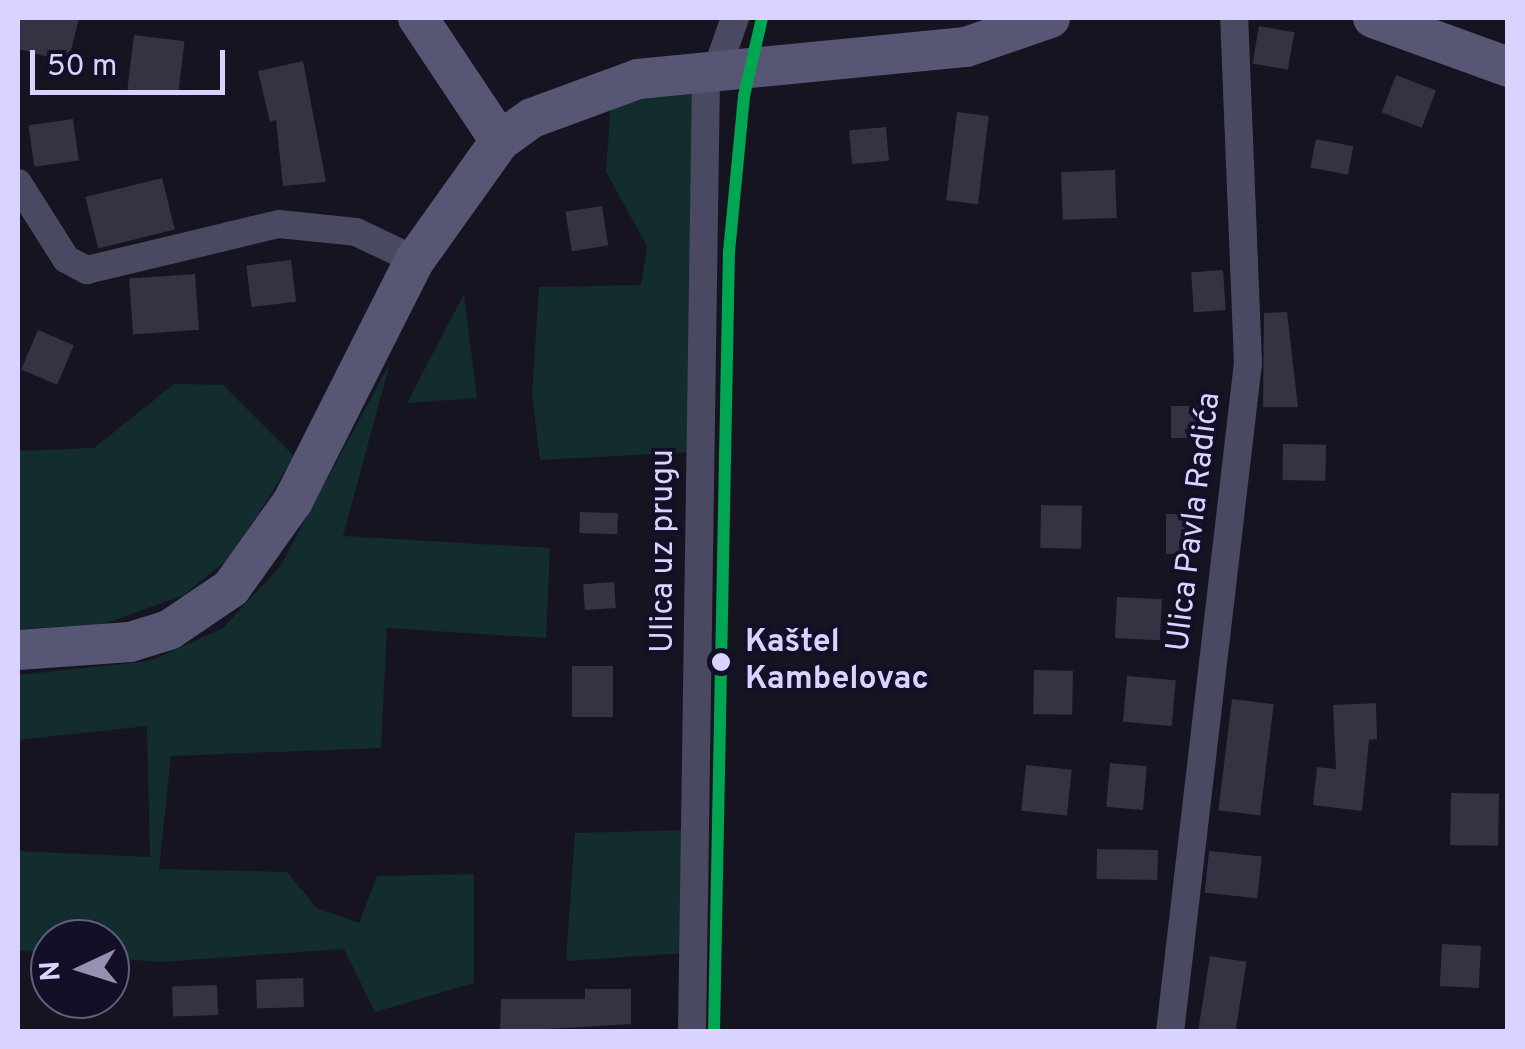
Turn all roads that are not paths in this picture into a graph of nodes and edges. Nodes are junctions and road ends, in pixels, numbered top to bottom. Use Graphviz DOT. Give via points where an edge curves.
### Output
graph roads {
  1 [pos="418,18"];
  2 [pos="735,18"];
  3 [pos="1050,18"];
  4 [pos="1234,18"];
  5 [pos="1373,18"];
  6 [pos="1508,67"];
  7 [pos="712,70"];
  8 [pos="500,141"];
  9 [pos="18,183"];
  10 [pos="415,260"];
  11 [pos="18,650"];
  12 [pos="692,1032"];
  13 [pos="1170,1032"];
  1 -- 8 [label="street"];
  2 -- 7 [label="street, Ulica uz prugu"];
  3 -- 7 [label="street" via="966,47"];
  4 -- 13 [label="street, Ulica Pavla Radića" via="1248,363"];
  5 -- 6 [label="street"];
  7 -- 8 [label="street" via="596,90"];
  7 -- 12 [label="street, Ulica uz prugu"];
  8 -- 10 [label="street"];
  9 -- 10 [label="street" via="66,260 86,270 279,224 356,232"];
  10 -- 11 [label="street" via="292,501 231,588 169,630 130,642"];
}
